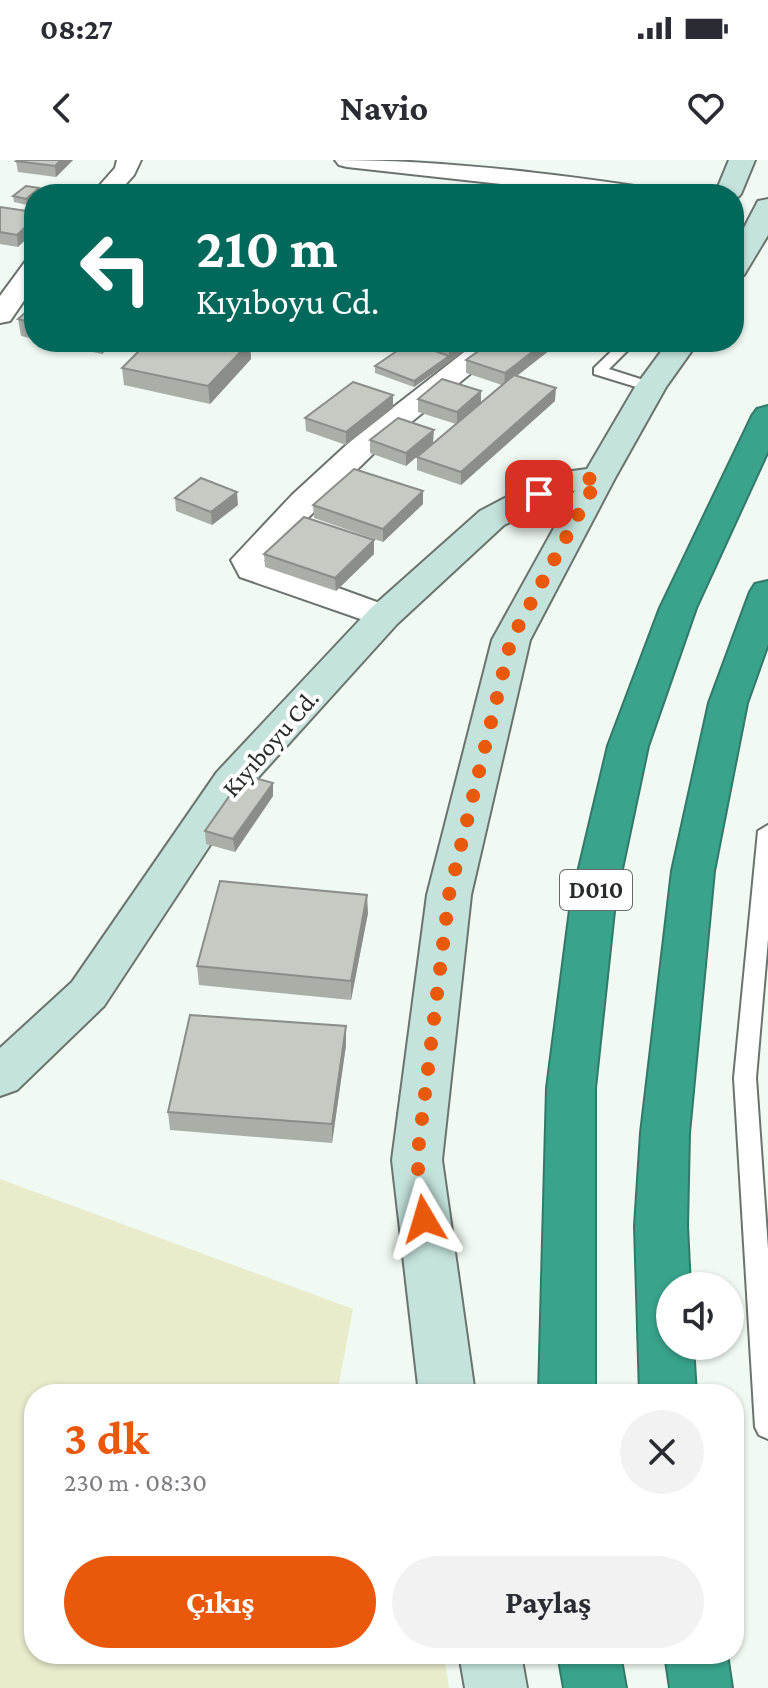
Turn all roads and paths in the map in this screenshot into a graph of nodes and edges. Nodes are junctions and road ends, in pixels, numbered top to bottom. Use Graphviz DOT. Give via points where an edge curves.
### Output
graph roads {
  1 [pos="129,160"];
  2 [pos="347,160"];
  3 [pos="742,160"];
  4 [pos="543,178"];
  5 [pos="113,184"];
  6 [pos="580,184"];
  7 [pos="732,184"];
  8 [pos="744,205"];
  9 [pos="767,210"];
  10 [pos="744,251"];
  11 [pos="24,282"];
  12 [pos="0,315"];
  13 [pos="480,352"];
  14 [pos="619,352"];
  15 [pos="676,352"];
  16 [pos="651,387"];
  17 [pos="768,416"];
  18 [pos="598,478"];
  19 [pos="768,592"];
  20 [pos="384,616"];
  21 [pos="768,831"];
  22 [pos="0,1077"];
  23 [pos="446,1384"];
  24 [pos="567,1384"];
  25 [pos="668,1384"];
  26 [pos="768,1427"];
  27 [pos="492,1664"];
  28 [pos="591,1664"];
  29 [pos="697,1664"];
  30 [pos="496,1688"];
  31 [pos="595,1688"];
  32 [pos="701,1688"];
  1 -- 5 [label="street"];
  2 -- 4 [label="street"];
  3 -- 7 [label="street"];
  4 -- 6 [label="street"];
  8 -- 9 [label="street"];
  9 -- 10 [label="street"];
  11 -- 12 [label="street"];
  13 -- 20 [label="street" via="331,476 247,560 251,570"];
  14 -- 16 [label="lane" via="599,371"];
  15 -- 16 [label="street"];
  16 -- 18 [label="street"];
  17 -- 24 [label="highway, D010" via="678,608 628,746 593,902 571,1088"];
  18 -- 20 [label="street, Kıyıboyu Cd." via="562,481 492,518"];
  18 -- 23 [label="street" via="511,640 449,895 417,1160"];
  19 -- 25 [label="highway" via="728,703 691,887 664,1148 661,1226"];
  20 -- 22 [label="street, Kıyıboyu Cd." via="231,782 88,994"];
  21 -- 26 [label="lane" via="745,1078"];
  27 -- 30 [label="street"];
  28 -- 31 [label="highway"];
  29 -- 32 [label="highway"];
}
